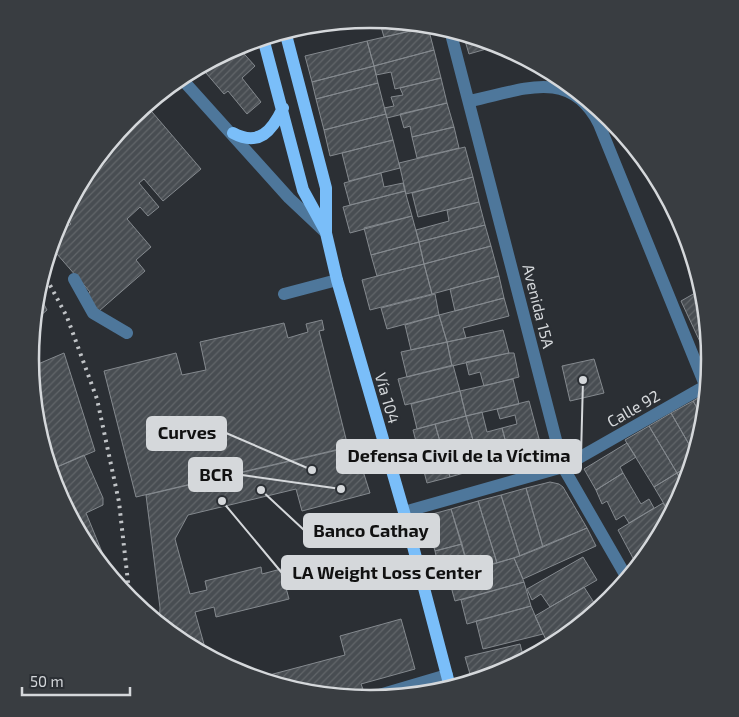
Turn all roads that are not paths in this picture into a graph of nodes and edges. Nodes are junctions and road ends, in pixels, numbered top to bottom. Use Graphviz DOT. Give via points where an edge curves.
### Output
graph roads {
  1 [pos="452,38"];
  2 [pos="286,39"];
  3 [pos="265,44"];
  4 [pos="186,83"];
  5 [pos="559,87"];
  6 [pos="470,101"];
  7 [pos="283,108"];
  8 [pos="592,114"];
  9 [pos="233,133"];
  10 [pos="326,233"];
  11 [pos="74,279"];
  12 [pos="337,280"];
  13 [pos="284,294"];
  14 [pos="127,333"];
  15 [pos="700,371"];
  16 [pos="699,389"];
  17 [pos="563,467"];
  18 [pos="404,512"];
  19 [pos="623,571"];
  20 [pos="448,680"];
  1 -- 6 [label="street, Avenida 15A"];
  2 -- 10 [label="main road, Vía 104" via="326,188"];
  3 -- 7 [label="main road, Vía 104"];
  4 -- 9 [label="street"];
  5 -- 6 [label="street" via="539,87"];
  6 -- 17 [label="street, Avenida 15A"];
  7 -- 9 [label="main road" via="272,128 263,135 244,139"];
  7 -- 10 [label="main road, Vía 104" via="303,190"];
  8 -- 15 [label="street"];
  9 -- 10 [label="street" via="289,198"];
  10 -- 12 [label="main road, Vía 104"];
  11 -- 14 [label="street" via="93,313"];
  12 -- 13 [label="street"];
  12 -- 18 [label="main road, Vía 104"];
  16 -- 17 [label="street, Calle 92"];
  17 -- 18 [label="street, Calle 92"];
  17 -- 19 [label="street, Avenida 15A"];
  18 -- 20 [label="main road, Vía 104"];
}
